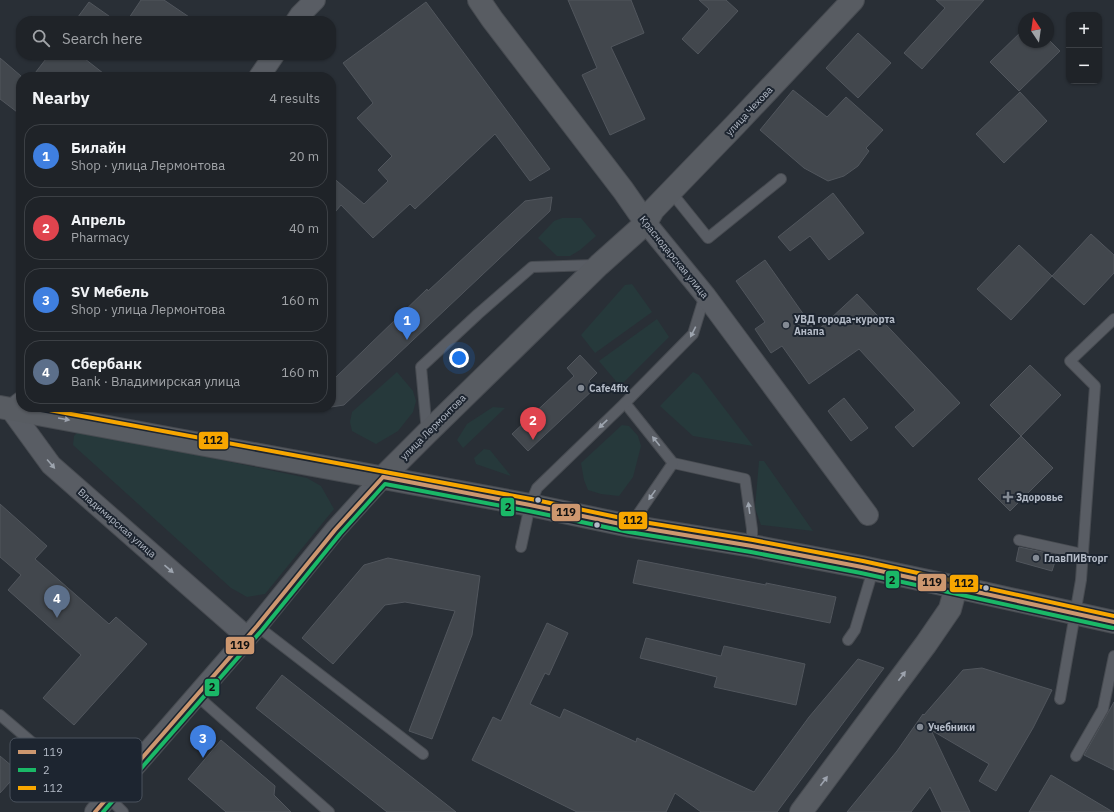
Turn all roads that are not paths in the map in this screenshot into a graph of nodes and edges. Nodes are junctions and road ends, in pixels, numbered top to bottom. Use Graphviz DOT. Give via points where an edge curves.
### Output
graph roads {
  1 [pos="315,0"];
  2 [pos="479,0"];
  3 [pos="853,0"];
  4 [pos="300,16"];
  5 [pos="271,60"];
  6 [pos="262,72"];
  7 [pos="780,179"];
  8 [pos="671,192"];
  9 [pos="646,223"];
  10 [pos="599,265"];
  11 [pos="705,295"];
  12 [pos="1114,319"];
  13 [pos="625,403"];
  14 [pos="6,407"];
  15 [pos="16,409"];
  16 [pos="33,412"];
  17 [pos="427,433"];
  18 [pos="674,463"];
  19 [pos="383,477"];
  20 [pos="530,505"];
  21 [pos="868,515"];
  22 [pos="630,526"];
  23 [pos="1019,540"];
  24 [pos="752,546"];
  25 [pos="521,547"];
  26 [pos="1082,554"];
  27 [pos="873,570"];
  28 [pos="956,586"];
  29 [pos="1074,613"];
  30 [pos="1114,622"];
  31 [pos="252,632"];
  32 [pos="848,640"];
  33 [pos="1114,656"];
  34 [pos="196,695"];
  35 [pos="1060,699"];
  36 [pos="0,715"];
  37 [pos="26,738"];
  38 [pos="424,754"];
  39 [pos="1076,756"];
  40 [pos="142,758"];
  41 [pos="102,804"];
  42 [pos="124,812"];
  43 [pos="328,812"];
  44 [pos="801,812"];
  1 -- 4 [label="street"];
  2 -- 9 [label="street, Краснодарская улица"];
  3 -- 8 [label="street, улица Чехова"];
  5 -- 6 [label="street"];
  7 -- 8 [label="lane" via="708,238"];
  8 -- 9 [label="street, улица Чехова" via="653,210"];
  9 -- 10 [label="street, улица Лермонтова"];
  9 -- 11 [label="street, Краснодарская улица"];
  10 -- 17 [label="street, улица Лермонтова"];
  10 -- 17 [label="lane" via="532,267 422,367"];
  11 -- 13 [label="lane, one-way" via="694,334"];
  11 -- 21 [label="street, Краснодарская улица"];
  12 -- 26 [label="lane" via="1070,361 1095,386"];
  18 -- 13 [label="lane, one-way"];
  13 -- 20 [label="lane, one-way" via="537,488"];
  14 -- 15 [label="street, one-way"];
  14 -- 31 [label="street, Владимирская улица, one-way" via="51,465"];
  16 -- 19 [label="street, one-way"];
  17 -- 19 [label="street, улица Лермонтова"];
  18 -- 22 [label="lane, one-way"];
  24 -- 18 [label="lane, one-way" via="745,479"];
  19 -- 20 [label="street"];
  19 -- 31 [label="street, улица Лермонтова" via="335,530"];
  20 -- 22 [label="street"];
  20 -- 25 [label="lane"];
  22 -- 24 [label="street"];
  23 -- 26 [label="lane"];
  24 -- 27 [label="street"];
  26 -- 29 [label="lane" via="1081,580"];
  27 -- 28 [label="street"];
  27 -- 32 [label="lane" via="855,630"];
  28 -- 29 [label="street"];
  44 -- 28 [label="street, one-way" via="926,644 950,608"];
  29 -- 30 [label="street"];
  29 -- 35 [label="lane"];
  31 -- 34 [label="street, улица Лермонтова"];
  31 -- 38 [label="lane"];
  33 -- 39 [label="lane" via="1103,709"];
  34 -- 40 [label="street, улица Лермонтова"];
  34 -- 43 [label="lane"];
  36 -- 37 [label="lane"];
  41 -- 42 [label="lane"];
}
